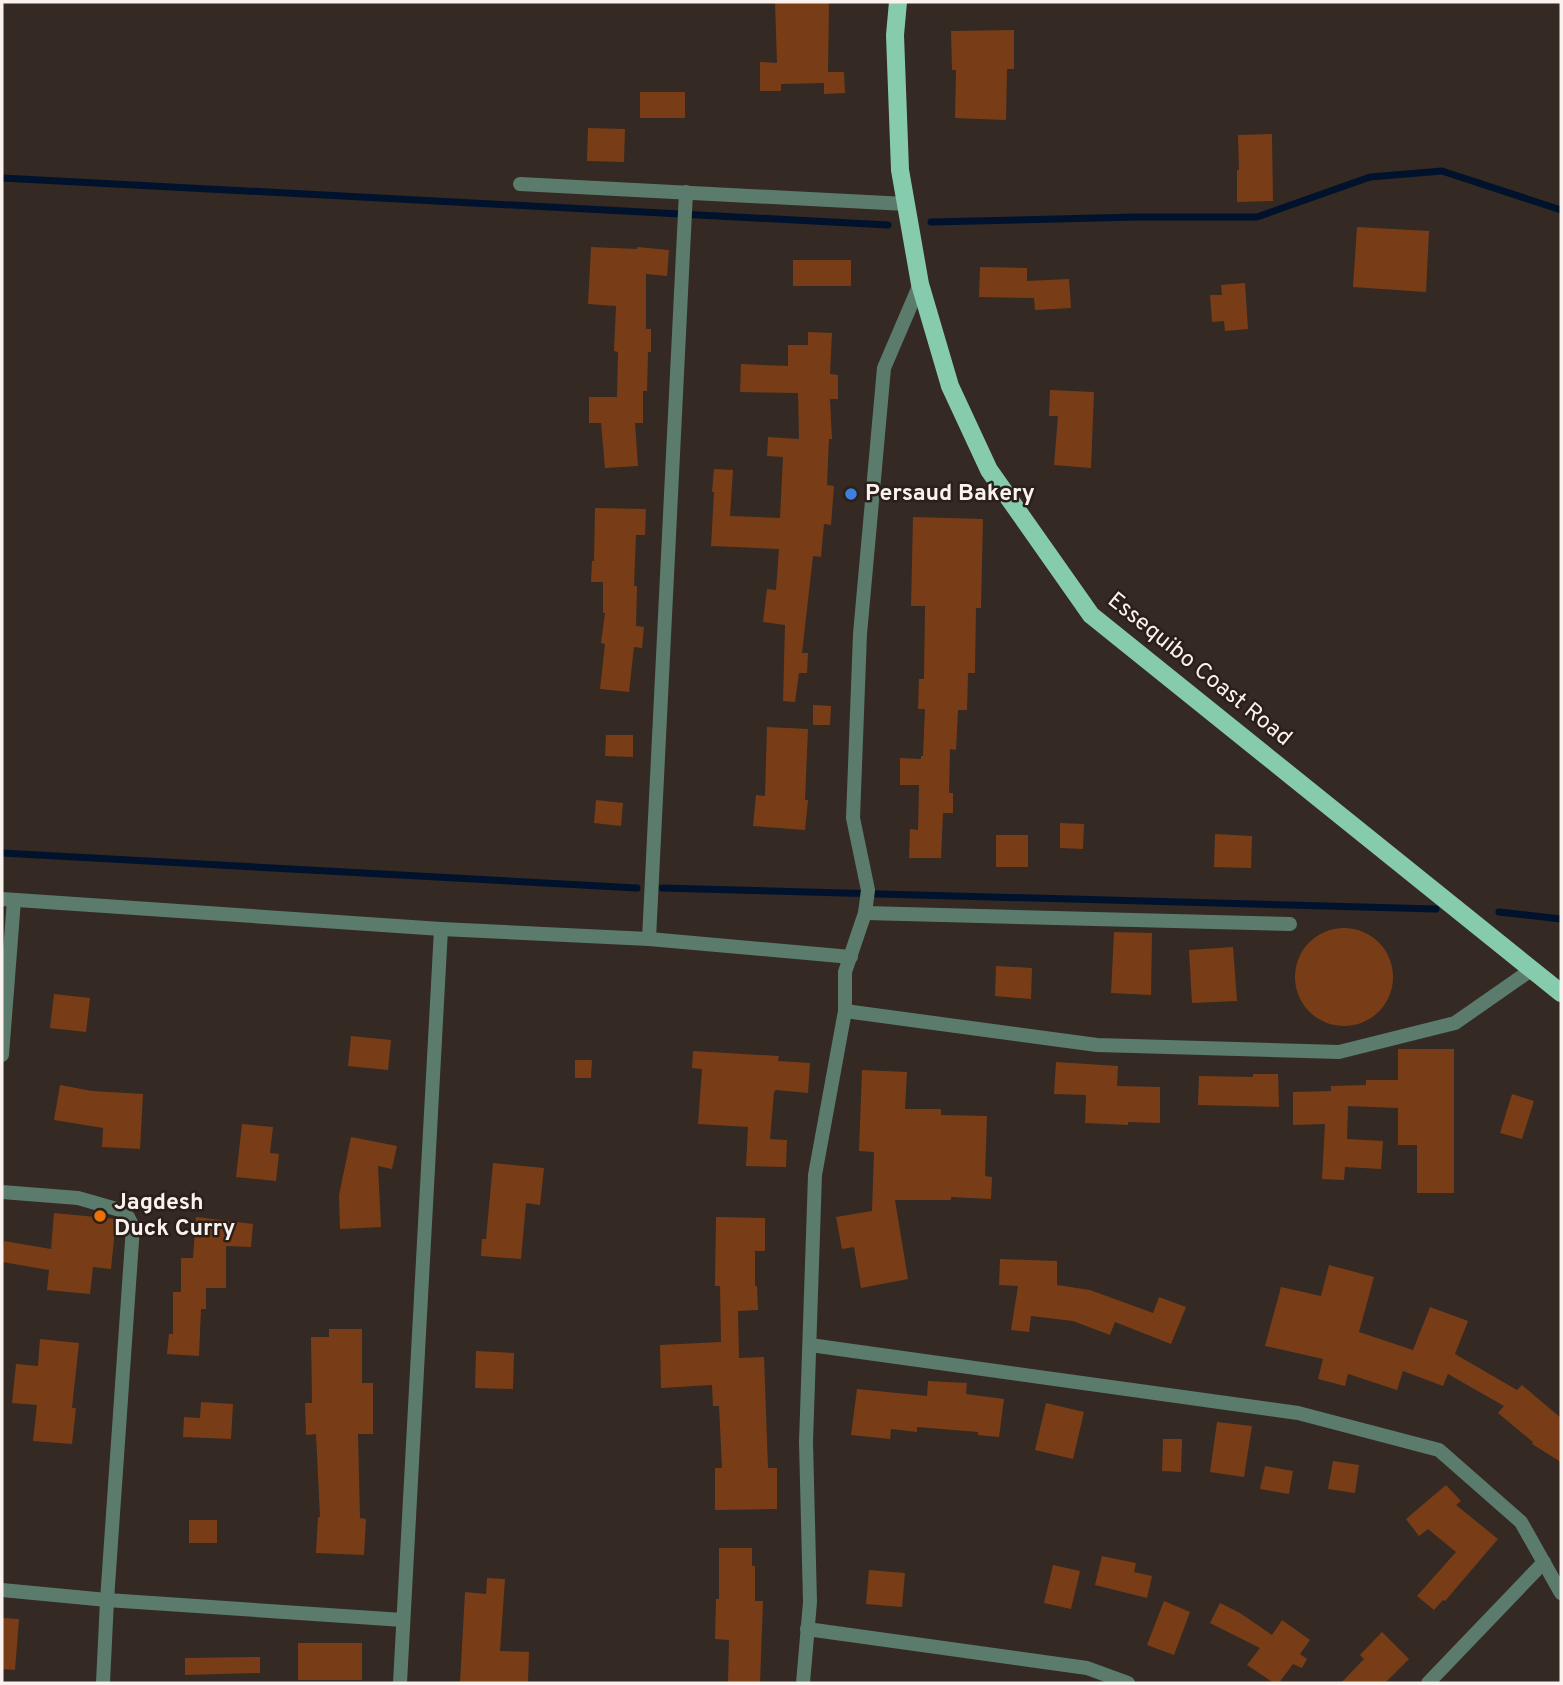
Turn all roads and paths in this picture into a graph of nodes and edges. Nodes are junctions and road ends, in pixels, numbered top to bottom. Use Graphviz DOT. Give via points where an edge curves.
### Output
graph roads {
  1 [pos="898,2"];
  2 [pos="520,184"];
  3 [pos="686,195"];
  4 [pos="906,204"];
  5 [pos="920,284"];
  6 [pos="8,900"];
  7 [pos="865,913"];
  8 [pos="1290,924"];
  9 [pos="441,929"];
  10 [pos="649,939"];
  11 [pos="851,957"];
  12 [pos="1531,970"];
  13 [pos="1561,993"];
  14 [pos="845,1011"];
  15 [pos="2,1055"];
  16 [pos="2,1192"];
  17 [pos="810,1345"];
  18 [pos="1544,1562"];
  19 [pos="2,1590"];
  20 [pos="1561,1593"];
  21 [pos="107,1600"];
  22 [pos="403,1620"];
  23 [pos="807,1629"];
  24 [pos="103,1683"];
  25 [pos="400,1683"];
  26 [pos="803,1683"];
  27 [pos="1128,1683"];
  28 [pos="1429,1683"];
  1 -- 4 [label="main road, Essequibo Coast Road" via="900,170"];
  2 -- 3 [label="street"];
  3 -- 4 [label="street"];
  3 -- 10 [label="street"];
  4 -- 5 [label="main road, Essequibo Coast Road"];
  5 -- 7 [label="street" via="884,368 861,621 853,818 868,890"];
  5 -- 12 [label="main road, Essequibo Coast Road" via="950,386 989,470 1091,615"];
  6 -- 9 [label="street"];
  6 -- 15 [label="street"];
  7 -- 8 [label="street"];
  7 -- 11 [label="street"];
  9 -- 10 [label="street"];
  9 -- 22 [label="street"];
  10 -- 11 [label="street"];
  11 -- 14 [label="street" via="845,972"];
  12 -- 13 [label="main road, Essequibo Coast Road"];
  12 -- 14 [label="street" via="1455,1023 1339,1052 1097,1045"];
  14 -- 17 [label="street" via="815,1175"];
  16 -- 21 [label="street" via="78,1198 120,1210 133,1227"];
  17 -- 18 [label="street" via="1298,1413 1438,1450 1521,1522"];
  17 -- 23 [label="street"];
  18 -- 20 [label="street"];
  18 -- 28 [label="street"];
  19 -- 21 [label="street"];
  21 -- 22 [label="street"];
  21 -- 24 [label="street"];
  22 -- 25 [label="street"];
  23 -- 26 [label="street"];
  23 -- 27 [label="street" via="1087,1668"];
}
